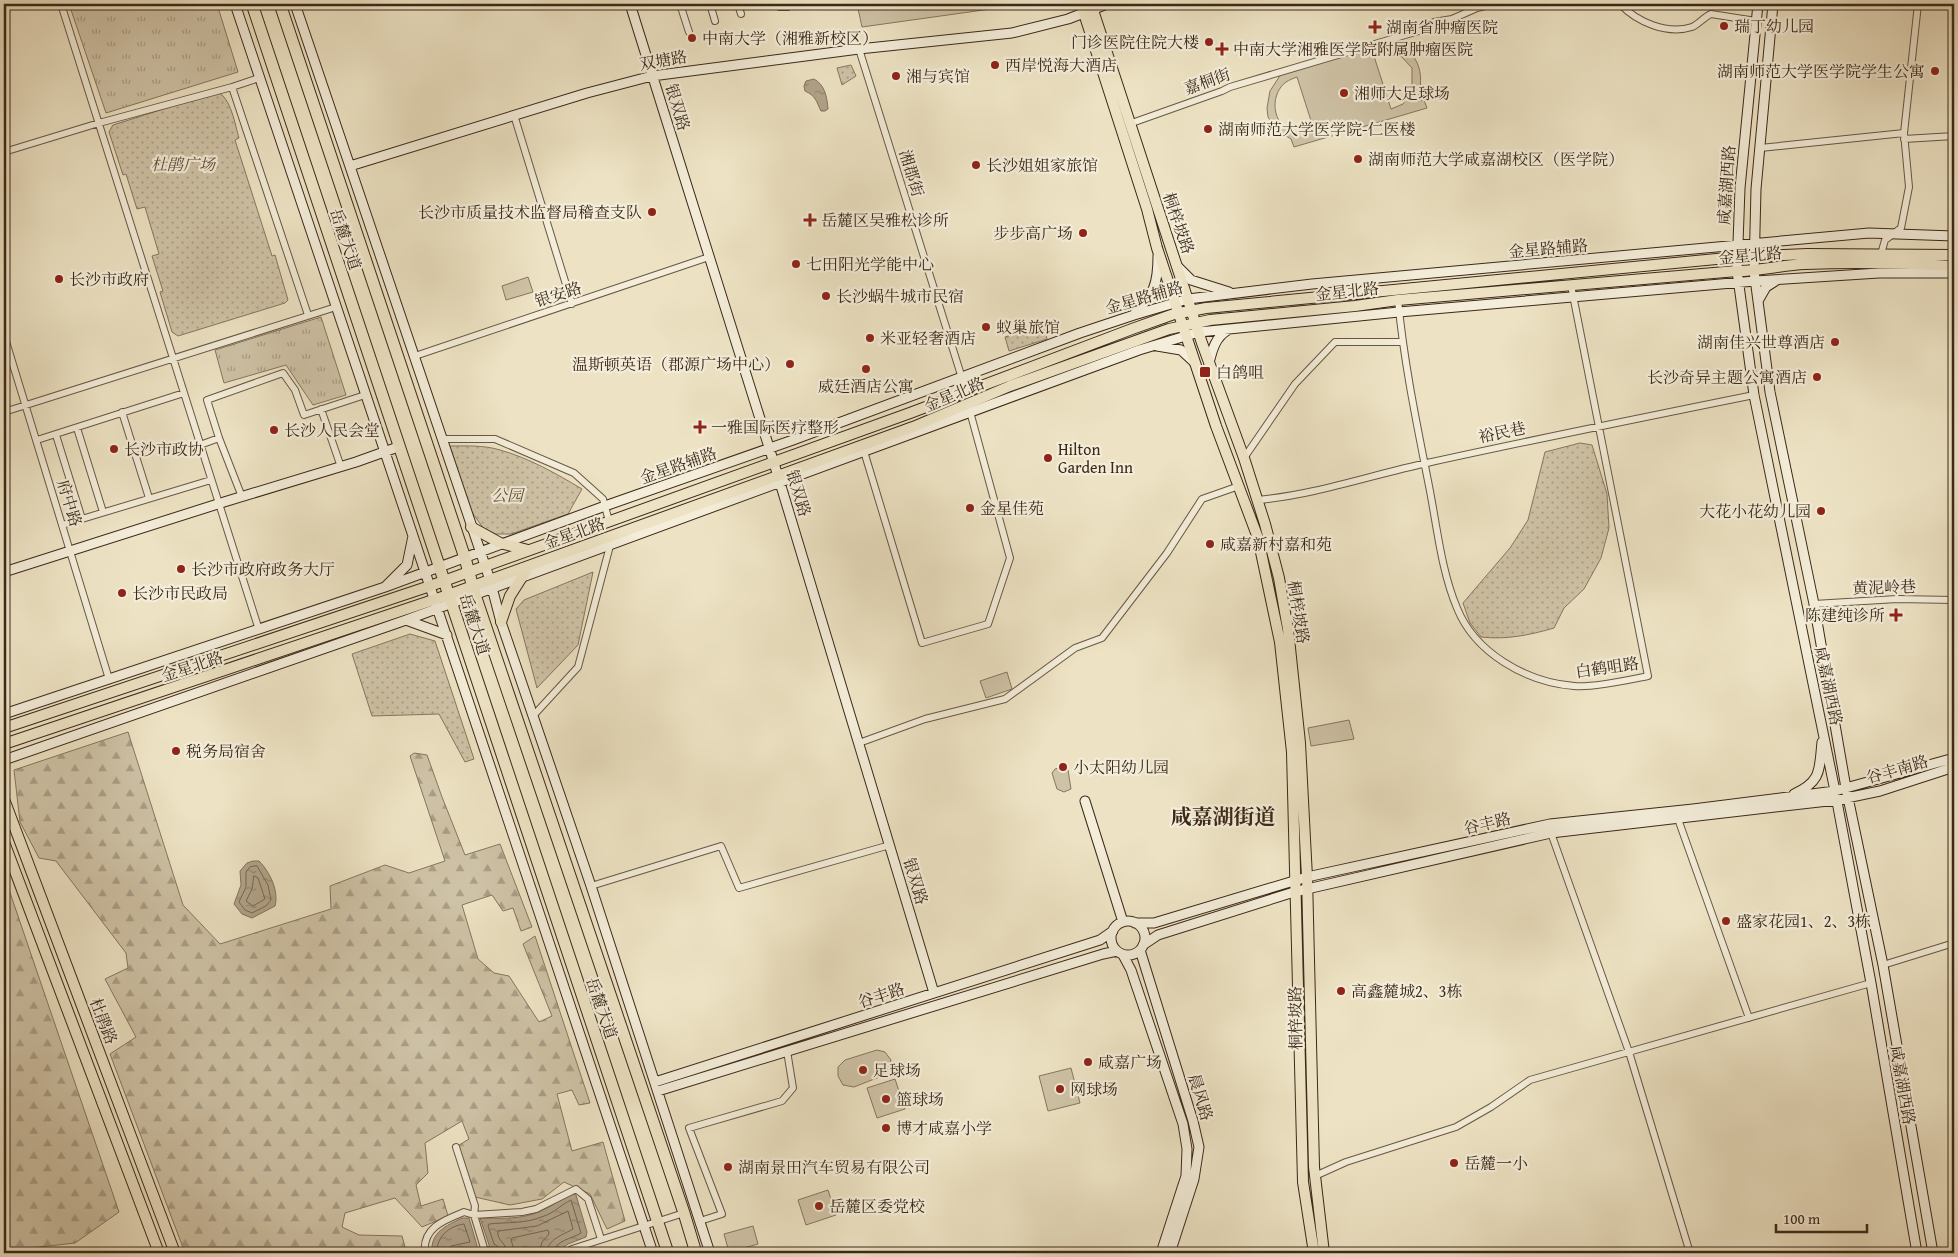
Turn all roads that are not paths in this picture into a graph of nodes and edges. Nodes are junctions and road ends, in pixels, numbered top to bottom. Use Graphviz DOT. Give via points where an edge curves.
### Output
graph roads {
  1 [pos="61,4"];
  2 [pos="235,4"];
  3 [pos="252,4"];
  4 [pos="280,4"];
  5 [pos="295,4"];
  6 [pos="630,4"];
  7 [pos="680,4"];
  8 [pos="710,4"];
  9 [pos="738,4"];
  10 [pos="778,4"];
  11 [pos="791,4"];
  12 [pos="1107,4"];
  13 [pos="1493,4"];
  14 [pos="1620,4"];
  15 [pos="1758,4"];
  16 [pos="1773,4"];
  17 [pos="1918,4"];
  18 [pos="1087,7"];
  19 [pos="742,14"];
  20 [pos="715,21"];
  21 [pos="1756,21"];
  22 [pos="689,32"];
  23 [pos="859,49"];
  24 [pos="652,76"];
  25 [pos="260,78"];
  26 [pos="232,87"];
  27 [pos="514,115"];
  28 [pos="99,123"];
  29 [pos="1129,124"];
  30 [pos="1904,136"];
  31 [pos="1954,136"];
  32 [pos="1760,148"];
  33 [pos="4,152"];
  34 [pos="350,166"];
  35 [pos="1954,236"];
  36 [pos="1754,244"];
  37 [pos="1158,248"];
  38 [pos="1737,252"];
  39 [pos="1881,254"];
  40 [pos="1954,254"];
  41 [pos="1753,256"];
  42 [pos="709,258"];
  43 [pos="1177,266"];
  44 [pos="1954,266"];
  45 [pos="1737,271"];
  46 [pos="1954,273"];
  47 [pos="1755,276"];
  48 [pos="1778,279"];
  49 [pos="1738,282"];
  50 [pos="1571,285"];
  51 [pos="1234,294"];
  52 [pos="1574,298"];
  53 [pos="1188,299"];
  54 [pos="1398,300"];
  55 [pos="1758,301"];
  56 [pos="1176,302"];
  57 [pos="572,304"];
  58 [pos="336,307"];
  59 [pos="1192,310"];
  60 [pos="1400,312"];
  61 [pos="1179,313"];
  62 [pos="308,315"];
  63 [pos="1134,315"];
  64 [pos="1197,327"];
  65 [pos="1231,329"];
  66 [pos="1184,330"];
  67 [pos="4,335"];
  68 [pos="1402,342"];
  69 [pos="1152,346"];
  70 [pos="415,356"];
  71 [pos="172,357"];
  72 [pos="1195,362"];
  73 [pos="1209,364"];
  74 [pos="966,392"];
  75 [pos="184,393"];
  76 [pos="365,395"];
  77 [pos="1754,395"];
  78 [pos="26,404"];
  79 [pos="969,408"];
  80 [pos="321,410"];
  81 [pos="4,412"];
  82 [pos="122,412"];
  83 [pos="1599,426"];
  84 [pos="77,428"];
  85 [pos="56,435"];
  86 [pos="219,438"];
  87 [pos="37,440"];
  88 [pos="442,440"];
  89 [pos="200,445"];
  90 [pos="398,447"];
  91 [pos="769,448"];
  92 [pos="863,449"];
  93 [pos="384,452"];
  94 [pos="1244,458"];
  95 [pos="773,462"];
  96 [pos="1424,464"];
  97 [pos="341,467"];
  98 [pos="779,479"];
  99 [pos="211,480"];
  100 [pos="1239,486"];
  101 [pos="242,497"];
  102 [pos="149,498"];
  103 [pos="1257,500"];
  104 [pos="219,504"];
  105 [pos="605,506"];
  106 [pos="103,512"];
  107 [pos="82,519"];
  108 [pos="609,521"];
  109 [pos="62,525"];
  110 [pos="471,527"];
  111 [pos="413,536"];
  112 [pos="612,536"];
  113 [pos="503,544"];
  114 [pos="529,550"];
  115 [pos="70,551"];
  116 [pos="480,552"];
  117 [pos="465,558"];
  118 [pos="484,566"];
  119 [pos="528,566"];
  120 [pos="439,567"];
  121 [pos="4,572"];
  122 [pos="425,572"];
  123 [pos="469,572"];
  124 [pos="521,577"];
  125 [pos="444,581"];
  126 [pos="491,584"];
  127 [pos="430,586"];
  128 [pos="385,587"];
  129 [pos="474,591"];
  130 [pos="450,600"];
  131 [pos="1954,600"];
  132 [pos="437,604"];
  133 [pos="1814,604"];
  134 [pos="406,620"];
  135 [pos="501,622"];
  136 [pos="259,630"];
  137 [pos="446,635"];
  138 [pos="109,679"];
  139 [pos="4,714"];
  140 [pos="533,716"];
  141 [pos="4,728"];
  142 [pos="1823,732"];
  143 [pos="859,743"];
  144 [pos="4,744"];
  145 [pos="1954,758"];
  146 [pos="4,760"];
  147 [pos="1954,767"];
  148 [pos="1849,791"];
  149 [pos="1836,796"];
  150 [pos="1786,797"];
  151 [pos="4,799"];
  152 [pos="1085,801"];
  153 [pos="1678,819"];
  154 [pos="1551,832"];
  155 [pos="4,842"];
  156 [pos="890,845"];
  157 [pos="1306,876"];
  158 [pos="1294,880"];
  159 [pos="591,886"];
  160 [pos="1307,890"];
  161 [pos="1294,892"];
  162 [pos="1123,922"];
  163 [pos="1135,923"];
  164 [pos="1113,931"];
  165 [pos="1954,943"];
  166 [pos="1142,947"];
  167 [pos="1120,953"];
  168 [pos="1882,964"];
  169 [pos="1871,983"];
  170 [pos="934,993"];
  171 [pos="1749,1018"];
  172 [pos="787,1051"];
  173 [pos="1628,1052"];
  174 [pos="657,1087"];
  175 [pos="456,1147"];
  176 [pos="1315,1176"];
  177 [pos="684,1213"];
  178 [pos="474,1215"];
  179 [pos="657,1221"];
  180 [pos="700,1221"];
  181 [pos="644,1225"];
  182 [pos="601,1239"];
  183 [pos="158,1253"];
  184 [pos="176,1253"];
  185 [pos="425,1253"];
  186 [pos="491,1253"];
  187 [pos="565,1253"];
  188 [pos="653,1253"];
  189 [pos="668,1253"];
  190 [pos="696,1253"];
  191 [pos="710,1253"];
  192 [pos="1161,1253"];
  193 [pos="1170,1253"];
  194 [pos="1314,1253"];
  195 [pos="1324,1253"];
  196 [pos="1690,1253"];
  197 [pos="1917,1253"];
  198 [pos="1933,1253"];
  1 -- 28 [label="street"];
  2 -- 25 [label="street"];
  3 -- 90 [label="highway, 岳麓大道"];
  4 -- 117 [label="highway, 岳麓大道"];
  5 -- 34 [label="street"];
  6 -- 24 [label="street, 银双路"];
  7 -- 22 [label="street"];
  8 -- 20 [label="street"];
  9 -- 19 [label="street"];
  10 -- 11 [label="street" via="779,7"];
  12 -- 18 [label="street, 双塘路"];
  13 -- 29 [label="street, 嘉桐街" via="1434,22 1422,30 1230,87"];
  14 -- 21 [label="street" via="1642,20 1661,27 1691,27 1711,14"];
  15 -- 21 [label="street, 咸嘉湖西路"];
  16 -- 32 [label="street, 咸嘉湖西路"];
  17 -- 30 [label="street"];
  18 -- 23 [label="street, 双塘路" via="1068,19 1012,33"];
  18 -- 29 [label="main road, 桐梓坡路"];
  18 -- 37 [label="main road, 桐梓坡路"];
  21 -- 38 [label="street, 咸嘉湖西路"];
  23 -- 24 [label="street, 双塘路"];
  23 -- 74 [label="street, 湘郡街"];
  24 -- 27 [label="street, 双塘路"];
  24 -- 42 [label="street, 银双路"];
  25 -- 26 [label="street"];
  25 -- 58 [label="street"];
  26 -- 28 [label="street"];
  26 -- 62 [label="street"];
  27 -- 34 [label="street, 双塘路"];
  27 -- 57 [label="street"];
  28 -- 33 [label="street"];
  28 -- 71 [label="street"];
  29 -- 43 [label="main road, 桐梓坡路"];
  30 -- 31 [label="street"];
  30 -- 32 [label="street"];
  30 -- 39 [label="street" via="1909,187 1901,228 1884,240"];
  32 -- 36 [label="street, 咸嘉湖西路"];
  34 -- 70 [label="street"];
  35 -- 36 [label="street, 金星路辅路" via="1869,233"];
  36 -- 38 [label="street, 金星路辅路"];
  36 -- 41 [label="street, 咸嘉湖西路"];
  37 -- 56 [label="main road, 桐梓坡路"];
  37 -- 63 [label="street" via="1158,271 1153,292"];
  38 -- 41 [label="main road, 金星北路"];
  38 -- 45 [label="street, 咸嘉湖西路"];
  38 -- 51 [label="street, 金星路辅路" via="1312,284"];
  38 -- 59 [label="main road, 金星北路"];
  39 -- 40 [label="main road, 金星北路"];
  39 -- 41 [label="main road, 金星北路"];
  41 -- 47 [label="street, 咸嘉湖西路"];
  42 -- 57 [label="street, 银安路"];
  42 -- 91 [label="street, 银双路"];
  43 -- 51 [label="street" via="1191,280"];
  43 -- 53 [label="main road, 桐梓坡路"];
  44 -- 47 [label="main road, 金星北路" via="1884,262 1812,264"];
  45 -- 47 [label="main road, 金星北路"];
  45 -- 49 [label="street, 咸嘉湖西路"];
  45 -- 50 [label="main road, 金星北路"];
  46 -- 48 [label="street" via="1879,273"];
  47 -- 48 [label="street"];
  47 -- 49 [label="street"];
  47 -- 55 [label="street, 咸嘉湖西路"];
  48 -- 55 [label="street" via="1766,287"];
  49 -- 52 [label="street"];
  49 -- 77 [label="street, 咸嘉湖西路"];
  50 -- 52 [label="street, 白鹤咀路"];
  50 -- 54 [label="main road, 金星北路"];
  51 -- 53 [label="street, 金星路辅路"];
  52 -- 60 [label="street"];
  52 -- 83 [label="street, 白鹤咀路"];
  53 -- 56 [label="street, 金星路辅路"];
  53 -- 59 [label="main road, 桐梓坡路"];
  54 -- 60 [label="street, 白鹤咀路"];
  54 -- 64 [label="main road, 金星北路"];
  55 -- 133 [label="street, 咸嘉湖西路" via="1770,392"];
  56 -- 61 [label="main road, 桐梓坡路"];
  56 -- 63 [label="street, 金星路辅路"];
  57 -- 70 [label="street, 银安路"];
  58 -- 62 [label="street"];
  58 -- 76 [label="street"];
  59 -- 61 [label="main road, 金星北路"];
  59 -- 64 [label="main road, 桐梓坡路"];
  60 -- 65 [label="street"];
  60 -- 68 [label="street, 白鹤咀路"];
  61 -- 66 [label="main road, 桐梓坡路"];
  61 -- 74 [label="main road, 金星北路"];
  62 -- 71 [label="street"];
  63 -- 91 [label="street, 金星路辅路"];
  64 -- 65 [label="street"];
  64 -- 66 [label="main road, 金星北路"];
  64 -- 73 [label="main road, 桐梓坡路"];
  65 -- 73 [label="street" via="1218,338"];
  66 -- 69 [label="street"];
  66 -- 72 [label="main road, 桐梓坡路"];
  66 -- 79 [label="main road, 金星北路" via="1019,383"];
  67 -- 78 [label="street, 府中路"];
  68 -- 94 [label="street" via="1335,342 1295,384"];
  68 -- 96 [label="street, 白鹤咀路"];
  69 -- 72 [label="street" via="1181,350"];
  69 -- 79 [label="street"];
  70 -- 88 [label="street"];
  71 -- 75 [label="street"];
  71 -- 78 [label="street"];
  72 -- 100 [label="main road, 桐梓坡路"];
  73 -- 94 [label="main road, 桐梓坡路"];
  74 -- 95 [label="main road, 金星北路"];
  75 -- 82 [label="street"];
  75 -- 89 [label="street"];
  76 -- 80 [label="street"];
  76 -- 93 [label="street"];
  77 -- 83 [label="street, 裕民巷"];
  77 -- 142 [label="street, 咸嘉湖西路"];
  78 -- 81 [label="street"];
  78 -- 87 [label="street, 府中路"];
  79 -- 92 [label="main road, 金星北路"];
  79 -- 92 [label="street" via="1010,558 988,624 922,644"];
  80 -- 86 [label="street" via="304,416 295,390 282,373 207,400"];
  80 -- 97 [label="street"];
  82 -- 84 [label="street"];
  82 -- 102 [label="street"];
  83 -- 96 [label="street, 裕民巷"];
  83 -- 96 [label="street, 白鹤咀路" via="1648,676 1575,687 1548,682 1516,670 1492,654 1472,634 1457,609 1448,581"];
  84 -- 85 [label="street"];
  84 -- 106 [label="street"];
  85 -- 87 [label="street"];
  85 -- 107 [label="street"];
  86 -- 89 [label="street"];
  86 -- 101 [label="street"];
  87 -- 109 [label="street, 府中路"];
  88 -- 105 [label="street" via="495,439 574,473 603,499"];
  88 -- 110 [label="street"];
  89 -- 99 [label="street"];
  90 -- 93 [label="street"];
  90 -- 120 [label="highway, 岳麓大道"];
  91 -- 95 [label="street, 银双路"];
  91 -- 105 [label="street, 金星路辅路"];
  92 -- 98 [label="main road, 金星北路"];
  93 -- 97 [label="street"];
  93 -- 111 [label="street"];
  94 -- 103 [label="main road, 桐梓坡路"];
  95 -- 98 [label="street, 银双路"];
  95 -- 108 [label="main road, 金星北路"];
  96 -- 103 [label="street, 裕民巷" via="1291,497"];
  97 -- 101 [label="street"];
  98 -- 112 [label="main road, 金星北路"];
  98 -- 124 [label="street"];
  98 -- 143 [label="street, 银双路"];
  99 -- 102 [label="street"];
  99 -- 104 [label="street"];
  100 -- 143 [label="street" via="1202,499 1167,553 1102,638 1075,648 1005,699 925,719"];
  100 -- 158 [label="main road, 桐梓坡路" via="1258,538 1280,642 1292,752"];
  101 -- 104 [label="street"];
  102 -- 106 [label="street"];
  103 -- 157 [label="main road, 桐梓坡路" via="1279,578 1288,629 1300,743"];
  104 -- 115 [label="street"];
  104 -- 136 [label="street"];
  105 -- 108 [label="street"];
  105 -- 113 [label="street, 金星路辅路"];
  106 -- 107 [label="street"];
  107 -- 109 [label="street"];
  108 -- 114 [label="main road, 金星北路"];
  109 -- 115 [label="street, 府中路"];
  110 -- 113 [label="main road"];
  110 -- 116 [label="street"];
  111 -- 122 [label="street"];
  111 -- 128 [label="street" via="407,565"];
  112 -- 119 [label="main road, 金星北路"];
  112 -- 140 [label="street" via="578,667"];
  113 -- 114 [label="main road"];
  113 -- 116 [label="street, 金星路辅路"];
  114 -- 118 [label="main road, 金星北路"];
  115 -- 121 [label="street"];
  115 -- 138 [label="street, 府中路"];
  116 -- 117 [label="street, 金星路辅路"];
  116 -- 118 [label="street"];
  117 -- 120 [label="street, 金星路辅路"];
  117 -- 123 [label="highway, 岳麓大道"];
  118 -- 123 [label="main road, 金星北路"];
  118 -- 126 [label="street"];
  119 -- 124 [label="main road"];
  119 -- 126 [label="main road, 金星北路"];
  120 -- 122 [label="street, 金星路辅路"];
  120 -- 125 [label="highway, 岳麓大道"];
  122 -- 127 [label="street"];
  122 -- 128 [label="street, 金星路辅路"];
  123 -- 125 [label="main road, 金星北路"];
  123 -- 129 [label="highway, 岳麓大道"];
  124 -- 126 [label="street"];
  124 -- 135 [label="main road"];
  125 -- 127 [label="main road, 金星北路"];
  125 -- 130 [label="highway, 岳麓大道"];
  126 -- 129 [label="main road, 金星北路"];
  126 -- 135 [label="street"];
  127 -- 132 [label="street"];
  127 -- 141 [label="main road, 金星北路"];
  128 -- 136 [label="street, 金星路辅路"];
  129 -- 130 [label="main road, 金星北路"];
  129 -- 177 [label="highway, 岳麓大道"];
  130 -- 132 [label="main road, 金星北路"];
  130 -- 179 [label="highway, 岳麓大道"];
  131 -- 133 [label="street, 黄泥岭巷" via="1897,599"];
  132 -- 134 [label="street"];
  132 -- 137 [label="street"];
  132 -- 144 [label="main road, 金星北路"];
  133 -- 148 [label="street, 咸嘉湖西路"];
  134 -- 137 [label="street"];
  134 -- 146 [label="street"];
  135 -- 140 [label="street"];
  136 -- 138 [label="street, 金星路辅路"];
  137 -- 181 [label="street"];
  138 -- 139 [label="street, 金星路辅路"];
  140 -- 159 [label="street"];
  142 -- 149 [label="street, 咸嘉湖西路"];
  142 -- 150 [label="street" via="1816,778 1810,786"];
  143 -- 156 [label="street, 银双路"];
  145 -- 148 [label="street, 谷丰南路"];
  147 -- 148 [label="street, 谷丰南路" via="1880,791"];
  148 -- 149 [label="street, 谷丰路"];
  148 -- 168 [label="street, 咸嘉湖西路"];
  149 -- 150 [label="street, 谷丰路"];
  149 -- 153 [label="street, 谷丰路"];
  149 -- 169 [label="street, 咸嘉湖西路"];
  150 -- 157 [label="street, 谷丰路" via="1550,824"];
  151 -- 184 [label="main road, 杜鹃路"];
  152 -- 162 [label="street"];
  153 -- 154 [label="street, 谷丰路"];
  153 -- 171 [label="street"];
  154 -- 160 [label="street, 谷丰路"];
  154 -- 173 [label="street"];
  155 -- 183 [label="main road, 杜鹃路"];
  156 -- 159 [label="street" via="738,888 721,846"];
  156 -- 170 [label="street, 银双路"];
  157 -- 158 [label="street, 谷丰路"];
  157 -- 160 [label="main road, 桐梓坡路"];
  158 -- 161 [label="main road, 桐梓坡路"];
  158 -- 163 [label="street, 谷丰路" via="1154,923"];
  159 -- 174 [label="street"];
  160 -- 161 [label="street, 谷丰路"];
  160 -- 176 [label="main road, 桐梓坡路"];
  161 -- 166 [label="street, 谷丰路" via="1158,936"];
  161 -- 194 [label="main road, 桐梓坡路" via="1303,1182"];
  162 -- 163 [label="street"];
  162 -- 164 [label="street"];
  163 -- 166 [label="street" via="1144,935"];
  164 -- 167 [label="street" via="1111,942"];
  164 -- 170 [label="street, 谷丰路" via="1100,940"];
  165 -- 168 [label="street"];
  166 -- 167 [label="street" via="1132,955"];
  166 -- 193 [label="street, 晨风路" via="1199,1147 1194,1179"];
  167 -- 172 [label="street, 谷丰路" via="1103,954"];
  167 -- 192 [label="street, 晨风路" via="1132,970 1184,1124 1186,1176"];
  168 -- 198 [label="street, 咸嘉湖西路"];
  169 -- 171 [label="street"];
  169 -- 197 [label="street, 咸嘉湖西路"];
  170 -- 174 [label="street, 谷丰路"];
  171 -- 173 [label="street"];
  172 -- 174 [label="street, 谷丰路"];
  172 -- 180 [label="street" via="793,1088 782,1101 690,1128 722,1214"];
  173 -- 176 [label="street" via="1530,1080 1456,1127 1346,1162"];
  173 -- 196 [label="street"];
  174 -- 180 [label="street"];
  175 -- 178 [label="street" via="475,1206"];
  176 -- 195 [label="main road, 桐梓坡路"];
  177 -- 179 [label="street"];
  177 -- 190 [label="highway, 岳麓大道"];
  178 -- 182 [label="street" via="536,1209 576,1189 588,1199"];
  178 -- 185 [label="street" via="464,1212 434,1226 424,1243"];
  178 -- 186 [label="street" via="484,1248"];
  179 -- 181 [label="street"];
  179 -- 189 [label="highway, 岳麓大道"];
  180 -- 191 [label="street"];
  181 -- 182 [label="street"];
  181 -- 188 [label="street"];
  182 -- 187 [label="street"];
}
